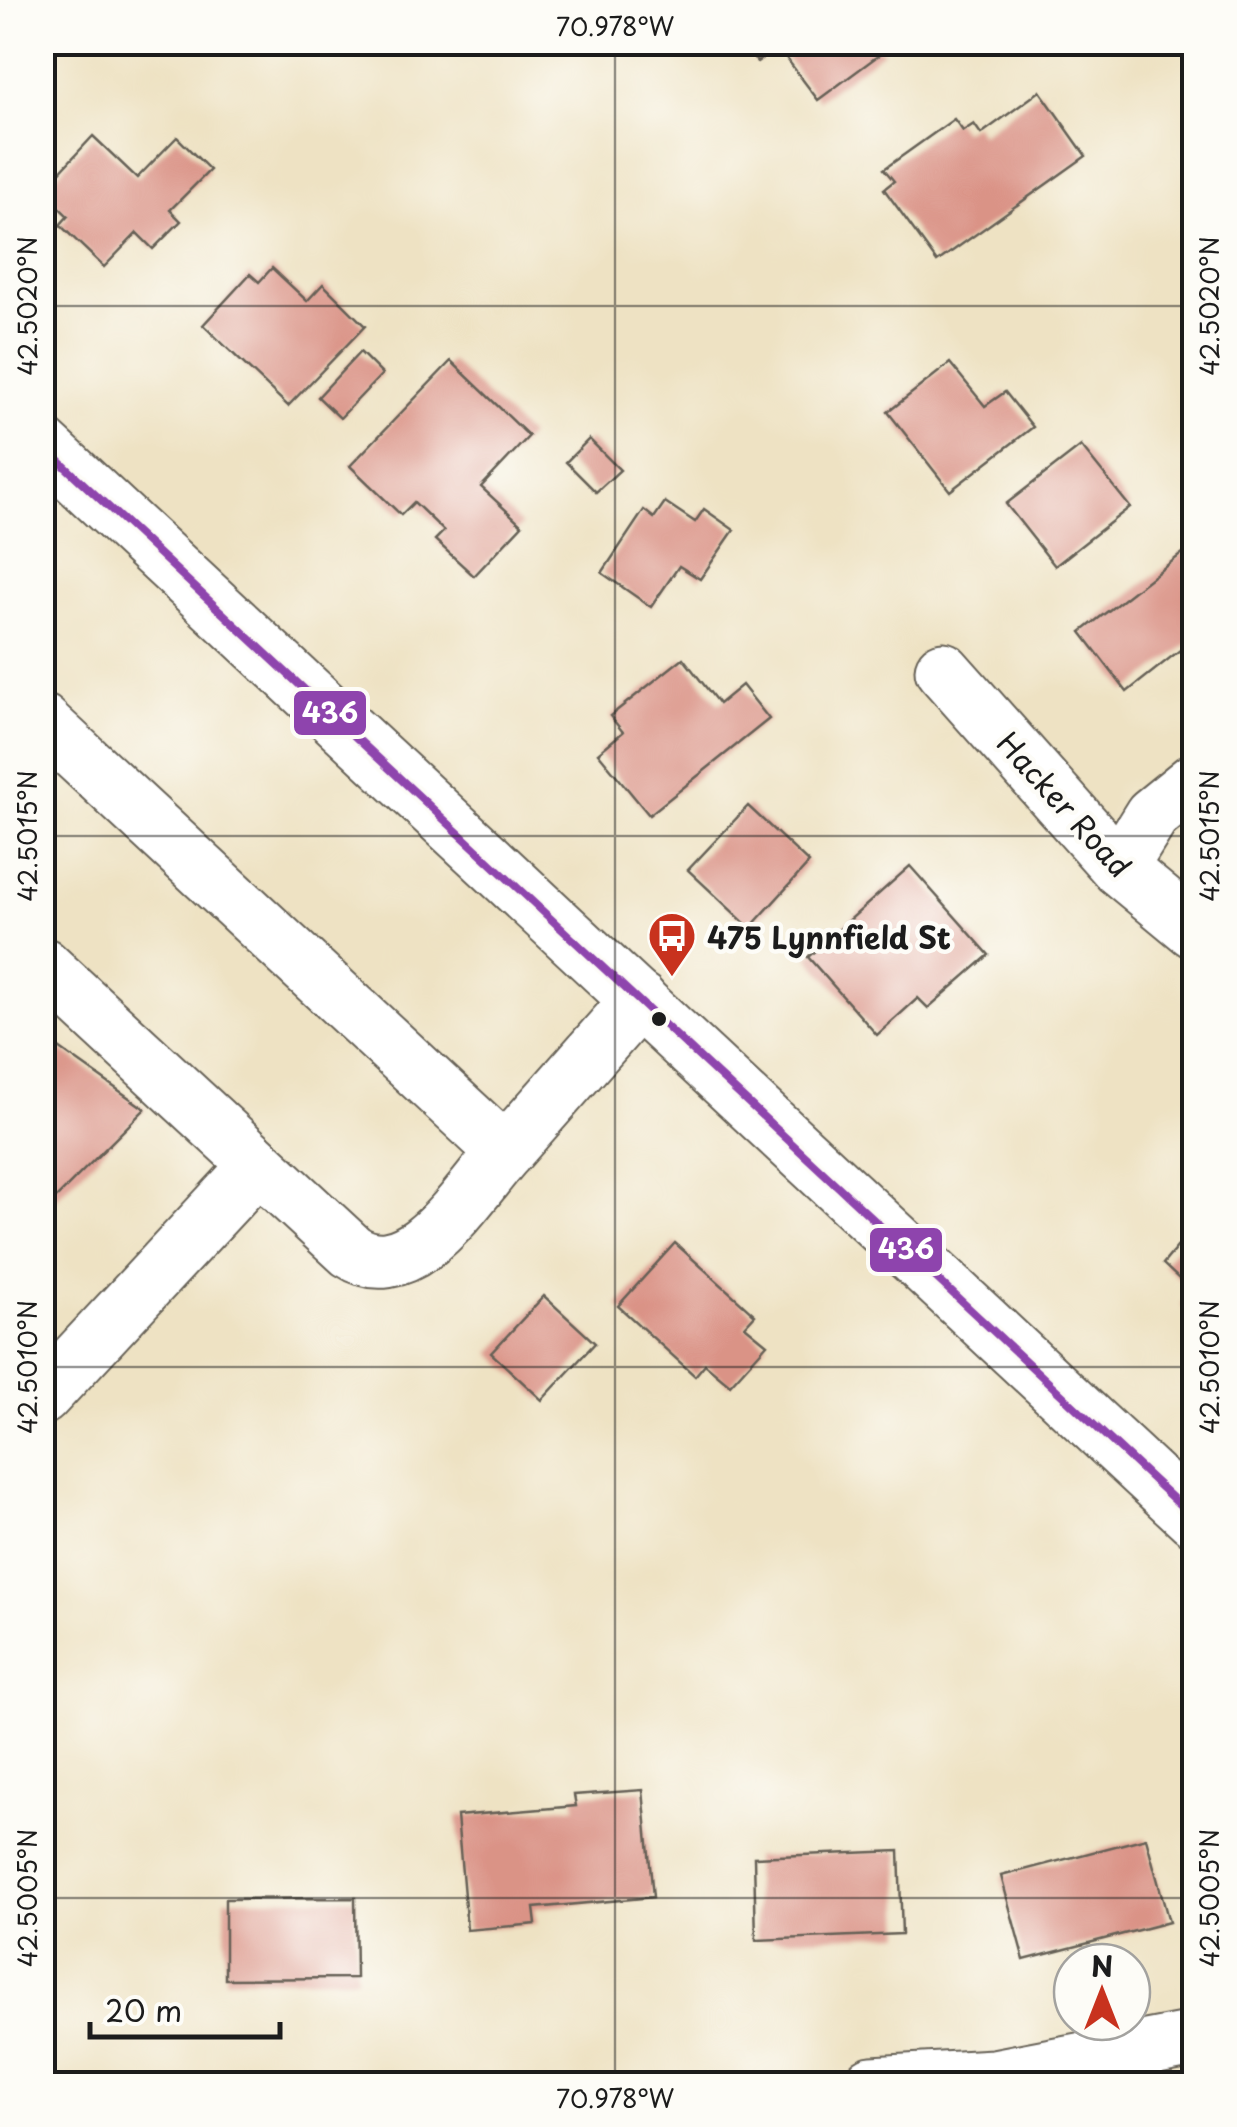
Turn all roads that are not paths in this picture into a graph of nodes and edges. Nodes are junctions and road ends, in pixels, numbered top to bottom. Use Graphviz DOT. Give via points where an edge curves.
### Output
graph roads {
  1 [pos="42,445"];
  2 [pos="943,670"];
  3 [pos="42,722"];
  4 [pos="1194,781"];
  5 [pos="1118,868"];
  6 [pos="1194,930"];
  7 [pos="42,965"];
  8 [pos="639,1000"];
  9 [pos="505,1152"];
  10 [pos="258,1164"];
  11 [pos="42,1397"];
  12 [pos="1194,1518"];
  13 [pos="1194,2039"];
  14 [pos="872,2084"];
  1 -- 8 [label="main road"];
  2 -- 5 [label="main road, Hacker Road"];
  3 -- 9 [label="main road"];
  4 -- 5 [label="main road" via="1152,815"];
  5 -- 6 [label="main road, Hacker Road"];
  7 -- 10 [label="main road"];
  8 -- 9 [label="main road"];
  8 -- 12 [label="main road"];
  9 -- 10 [label="main road" via="419,1247 386,1263 351,1250"];
  10 -- 11 [label="main road"];
  13 -- 14 [label="main road" via="994,2076"];
}
